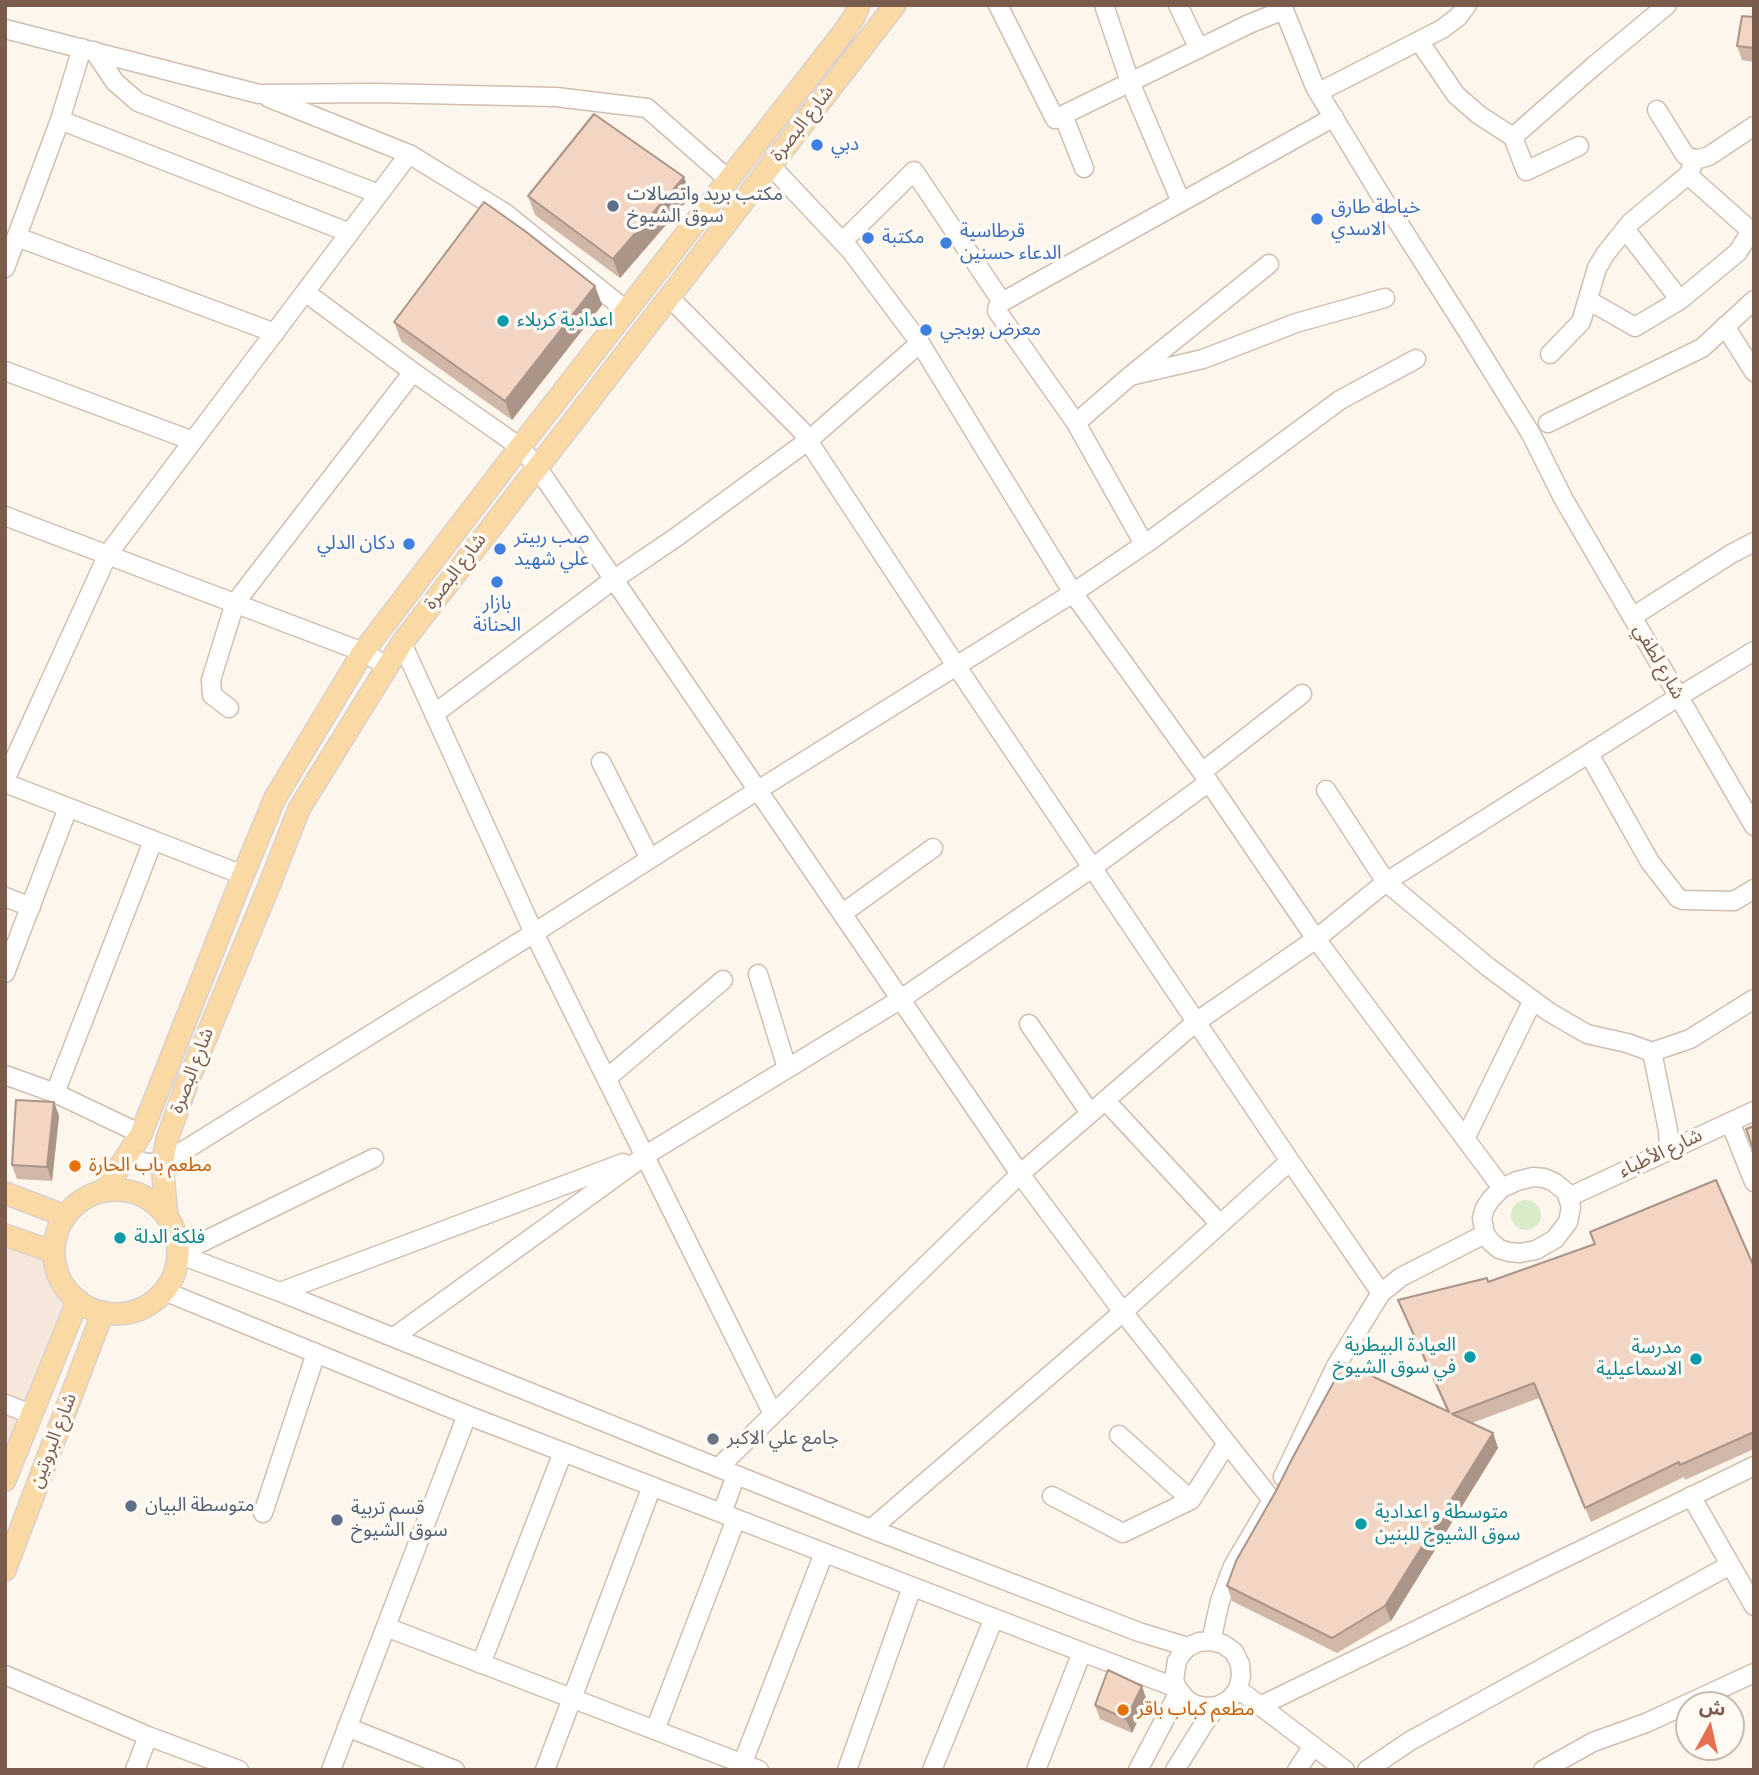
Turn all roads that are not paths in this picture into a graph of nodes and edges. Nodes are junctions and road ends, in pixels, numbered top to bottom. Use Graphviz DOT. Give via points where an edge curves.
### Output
graph roads {
  1 [pos="859,5"];
  2 [pos="895,5"];
  3 [pos="998,5"];
  4 [pos="1104,5"];
  5 [pos="1178,5"];
  6 [pos="1466,5"];
  7 [pos="1667,5"];
  8 [pos="1283,8"];
  9 [pos="5,29"];
  10 [pos="1419,41"];
  11 [pos="1199,48"];
  12 [pos="88,50"];
  13 [pos="1130,82"];
  14 [pos="1319,92"];
  15 [pos="259,94"];
  16 [pos="1657,110"];
  17 [pos="1063,115"];
  18 [pos="1334,117"];
  19 [pos="60,120"];
  20 [pos="1754,126"];
  21 [pos="1513,137"];
  22 [pos="1579,146"];
  23 [pos="409,154"];
  24 [pos="771,166"];
  25 [pos="1692,167"];
  26 [pos="1084,168"];
  27 [pos="729,180"];
  28 [pos="379,194"];
  29 [pos="1181,202"];
  30 [pos="1625,229"];
  31 [pos="1753,232"];
  32 [pos="350,233"];
  33 [pos="17,237"];
  34 [pos="842,242"];
  35 [pos="1269,264"];
  36 [pos="5,268"];
  37 [pos="306,292"];
  38 [pos="670,298"];
  39 [pos="1385,298"];
  40 [pos="1588,300"];
  41 [pos="1681,300"];
  42 [pos="1754,300"];
  43 [pos="1002,302"];
  44 [pos="627,311"];
  45 [pos="1725,326"];
  46 [pos="275,332"];
  47 [pos="920,343"];
  48 [pos="1550,355"];
  49 [pos="1416,359"];
  50 [pos="5,371"];
  51 [pos="413,372"];
  52 [pos="1754,372"];
  53 [pos="1130,376"];
  54 [pos="1076,423"];
  55 [pos="1548,423"];
  56 [pos="808,440"];
  57 [pos="193,441"];
  58 [pos="520,447"];
  59 [pos="537,467"];
  60 [pos="5,516"];
  61 [pos="1754,542"];
  62 [pos="1144,544"];
  63 [pos="108,554"];
  64 [pos="613,580"];
  65 [pos="1073,593"];
  66 [pos="235,603"];
  67 [pos="1632,617"];
  68 [pos="402,643"];
  69 [pos="363,652"];
  70 [pos="1754,652"];
  71 [pos="387,666"];
  72 [pos="957,667"];
  73 [pos="1302,694"];
  74 [pos="1678,697"];
  75 [pos="229,708"];
  76 [pos="435,714"];
  77 [pos="1589,754"];
  78 [pos="601,762"];
  79 [pos="1205,777"];
  80 [pos="5,782"];
  81 [pos="758,790"];
  82 [pos="1326,790"];
  83 [pos="68,808"];
  84 [pos="1754,826"];
  85 [pos="153,841"];
  86 [pos="933,848"];
  87 [pos="650,859"];
  88 [pos="1092,868"];
  89 [pos="243,875"];
  90 [pos="1387,882"];
  91 [pos="1754,889"];
  92 [pos="5,897"];
  93 [pos="31,907"];
  94 [pos="843,913"];
  95 [pos="534,933"];
  96 [pos="1316,939"];
  97 [pos="5,973"];
  98 [pos="758,974"];
  99 [pos="723,981"];
  100 [pos="901,999"];
  101 [pos="1754,999"];
  102 [pos="1533,1000"];
  103 [pos="1196,1022"];
  104 [pos="1029,1024"];
  105 [pos="1652,1052"];
  106 [pos="787,1068"];
  107 [pos="5,1075"];
  108 [pos="607,1078"];
  109 [pos="55,1093"];
  110 [pos="1105,1100"];
  111 [pos="1754,1111"];
  112 [pos="1090,1114"];
  113 [pos="1730,1122"];
  114 [pos="141,1134"];
  115 [pos="1465,1139"];
  116 [pos="1669,1150"];
  117 [pos="646,1155"];
  118 [pos="126,1158"];
  119 [pos="374,1158"];
  120 [pos="1290,1161"];
  121 [pos="164,1163"];
  122 [pos="1020,1174"];
  123 [pos="1754,1182"];
  124 [pos="1502,1188"];
  125 [pos="104,1191"];
  126 [pos="5,1193"];
  127 [pos="1569,1197"];
  128 [pos="65,1216"];
  129 [pos="167,1216"];
  130 [pos="1220,1224"];
  131 [pos="1485,1234"];
  132 [pos="5,1235"];
  133 [pos="54,1252"];
  134 [pos="178,1254"];
  135 [pos="164,1291"];
  136 [pos="280,1292"];
  137 [pos="1381,1293"];
  138 [pos="78,1300"];
  139 [pos="103,1312"];
  140 [pos="1123,1312"];
  141 [pos="394,1337"];
  142 [pos="316,1353"];
  143 [pos="5,1404"];
  144 [pos="31,1414"];
  145 [pos="773,1414"];
  146 [pos="467,1415"];
  147 [pos="1119,1435"];
  148 [pos="1227,1443"];
  149 [pos="563,1452"];
  150 [pos="1754,1466"];
  151 [pos="718,1468"];
  152 [pos="736,1475"];
  153 [pos="5,1480"];
  154 [pos="652,1486"];
  155 [pos="1052,1496"];
  156 [pos="1691,1496"];
  157 [pos="1191,1500"];
  158 [pos="1272,1500"];
  159 [pos="263,1513"];
  160 [pos="729,1516"];
  161 [pos="871,1530"];
  162 [pos="824,1553"];
  163 [pos="1730,1565"];
  164 [pos="5,1570"];
  165 [pos="912,1587"];
  166 [pos="1754,1606"];
  167 [pos="994,1618"];
  168 [pos="386,1627"];
  169 [pos="1211,1641"];
  170 [pos="1188,1647"];
  171 [pos="1082,1652"];
  172 [pos="481,1664"];
  173 [pos="1754,1673"];
  174 [pos="5,1675"];
  175 [pos="1238,1689"];
  176 [pos="1178,1690"];
  177 [pos="572,1698"];
  178 [pos="1218,1706"];
  179 [pos="1260,1706"];
  180 [pos="347,1727"];
  181 [pos="655,1730"];
  182 [pos="148,1736"];
  183 [pos="1313,1746"];
  184 [pos="747,1768"];
  185 [pos="135,1770"];
  186 [pos="239,1770"];
  187 [pos="331,1770"];
  188 [pos="455,1770"];
  189 [pos="545,1770"];
  190 [pos="847,1770"];
  191 [pos="932,1770"];
  192 [pos="1036,1770"];
  193 [pos="1138,1770"];
  194 [pos="1175,1770"];
  195 [pos="1297,1770"];
  196 [pos="1345,1770"];
  197 [pos="1367,1770"];
  198 [pos="1544,1770"];
  1 -- 27 [label="main road, شارع البصرة" via="843,33"];
  2 -- 24 [label="main road, شارع البصرة"];
  3 -- 17 [label="street" via="1055,119"];
  4 -- 13 [label="street"];
  5 -- 11 [label="street"];
  6 -- 10 [label="street" via="1458,17"];
  7 -- 21 [label="street"];
  8 -- 11 [label="street"];
  8 -- 14 [label="street, شارع لطفي"];
  9 -- 12 [label="street"];
  10 -- 14 [label="street"];
  10 -- 21 [label="street" via="1456,95"];
  11 -- 13 [label="street"];
  12 -- 15 [label="street"];
  12 -- 19 [label="street"];
  12 -- 28 [label="street" via="138,102"];
  13 -- 17 [label="street"];
  13 -- 29 [label="street"];
  14 -- 18 [label="street, شارع لطفي"];
  15 -- 23 [label="street"];
  15 -- 27 [label="street" via="556,97 647,108"];
  16 -- 25 [label="street"];
  17 -- 26 [label="street"];
  18 -- 29 [label="street"];
  18 -- 67 [label="street, شارع لطفي" via="1531,434"];
  19 -- 32 [label="street"];
  19 -- 33 [label="street"];
  20 -- 25 [label="street"];
  21 -- 22 [label="street" via="1526,171"];
  23 -- 28 [label="street"];
  23 -- 44 [label="street" via="505,213"];
  24 -- 34 [label="street"];
  24 -- 38 [label="main road, شارع البصرة"];
  25 -- 30 [label="street"];
  25 -- 31 [label="street"];
  27 -- 44 [label="main road, شارع البصرة"];
  28 -- 32 [label="street"];
  29 -- 43 [label="street"];
  30 -- 40 [label="street" via="1597,268"];
  30 -- 41 [label="street"];
  31 -- 41 [label="street" via="1738,252"];
  32 -- 37 [label="street"];
  33 -- 36 [label="street"];
  33 -- 46 [label="street"];
  34 -- 43 [label="street" via="914,172"];
  34 -- 47 [label="street"];
  35 -- 53 [label="street"];
  37 -- 46 [label="street"];
  37 -- 51 [label="street"];
  38 -- 56 [label="street"];
  38 -- 59 [label="main road, شارع البصرة"];
  39 -- 53 [label="street" via="1296,323 1203,359"];
  40 -- 41 [label="street" via="1635,327"];
  40 -- 48 [label="street" via="1581,322"];
  42 -- 45 [label="street"];
  43 -- 54 [label="street" via="997,311"];
  44 -- 58 [label="main road, شارع البصرة"];
  45 -- 52 [label="street"];
  45 -- 55 [label="street" via="1702,348"];
  46 -- 57 [label="street"];
  47 -- 56 [label="street"];
  47 -- 65 [label="street"];
  49 -- 62 [label="street" via="1340,400"];
  50 -- 57 [label="street"];
  51 -- 58 [label="street"];
  51 -- 66 [label="street"];
  53 -- 54 [label="street"];
  54 -- 62 [label="street"];
  56 -- 64 [label="street"];
  56 -- 72 [label="street"];
  57 -- 63 [label="street"];
  58 -- 59 [label="street"];
  58 -- 69 [label="main road, شارع البصرة"];
  59 -- 64 [label="street"];
  59 -- 68 [label="main road, شارع البصرة"];
  60 -- 63 [label="street"];
  61 -- 67 [label="street"];
  62 -- 65 [label="street"];
  63 -- 66 [label="street"];
  63 -- 80 [label="street"];
  64 -- 76 [label="street"];
  64 -- 81 [label="street"];
  65 -- 72 [label="street"];
  65 -- 79 [label="street"];
  66 -- 69 [label="street"];
  66 -- 75 [label="street" via="211,680 212,695"];
  67 -- 74 [label="street, شارع لطفي"];
  68 -- 71 [label="main road, شارع البصرة"];
  68 -- 76 [label="street"];
  69 -- 71 [label="street"];
  69 -- 89 [label="main road, شارع البصرة" via="275,798"];
  70 -- 74 [label="street"];
  71 -- 121 [label="main road, شارع البصرة" via="299,809 188,1081 167,1139"];
  72 -- 81 [label="street"];
  72 -- 88 [label="street"];
  73 -- 79 [label="street"];
  74 -- 77 [label="street"];
  74 -- 84 [label="street, شارع لطفي"];
  76 -- 95 [label="street"];
  77 -- 90 [label="street"];
  77 -- 91 [label="street" via="1650,862 1678,898 1734,901"];
  78 -- 87 [label="street"];
  79 -- 88 [label="street"];
  79 -- 96 [label="street"];
  80 -- 83 [label="street"];
  81 -- 87 [label="street"];
  81 -- 94 [label="street"];
  82 -- 90 [label="street"];
  83 -- 85 [label="street"];
  83 -- 93 [label="street"];
  85 -- 89 [label="street"];
  85 -- 109 [label="street"];
  86 -- 94 [label="street"];
  87 -- 95 [label="street"];
  88 -- 100 [label="street"];
  88 -- 103 [label="street"];
  89 -- 114 [label="main road, شارع البصرة"];
  90 -- 96 [label="street"];
  90 -- 102 [label="street"];
  92 -- 93 [label="street"];
  93 -- 97 [label="street"];
  94 -- 100 [label="street"];
  95 -- 108 [label="street"];
  95 -- 121 [label="street"];
  96 -- 103 [label="street"];
  96 -- 115 [label="street"];
  98 -- 106 [label="street"];
  99 -- 108 [label="street"];
  100 -- 106 [label="street"];
  100 -- 122 [label="street"];
  101 -- 105 [label="street" via="1690,1039"];
  102 -- 105 [label="street" via="1587,1034"];
  102 -- 115 [label="street"];
  103 -- 110 [label="street"];
  103 -- 120 [label="street"];
  104 -- 112 [label="street"];
  105 -- 116 [label="street"];
  106 -- 117 [label="street"];
  107 -- 109 [label="street"];
  108 -- 117 [label="street"];
  109 -- 114 [label="street"];
  110 -- 112 [label="street"];
  110 -- 130 [label="street"];
  111 -- 113 [label="street, شارع الأطباء"];
  112 -- 122 [label="street"];
  113 -- 116 [label="street, شارع الأطباء"];
  113 -- 123 [label="street"];
  114 -- 118 [label="main road, شارع البصرة"];
  115 -- 124 [label="street"];
  116 -- 127 [label="street, شارع الأطباء"];
  117 -- 136 [label="street"];
  117 -- 141 [label="street"];
  117 -- 145 [label="street"];
  118 -- 121 [label="street"];
  118 -- 125 [label="main road, شارع البصرة"];
  119 -- 134 [label="street"];
  120 -- 130 [label="street"];
  120 -- 137 [label="street"];
  121 -- 129 [label="main road, شارع البصرة"];
  122 -- 140 [label="street"];
  122 -- 145 [label="street"];
  124 -- 127 [label="street" via="1539,1178 1559,1184"];
  124 -- 131 [label="street" via="1485,1208"];
  125 -- 128 [label="main road" via="76,1204"];
  125 -- 129 [label="main road" via="139,1194"];
  126 -- 128 [label="main road"];
  127 -- 131 [label="street" via="1568,1222 1541,1248 1509,1252 1494,1246"];
  128 -- 133 [label="main road"];
  129 -- 134 [label="main road" via="176,1234"];
  130 -- 140 [label="street"];
  131 -- 137 [label="street" via="1401,1277"];
  132 -- 133 [label="main road"];
  133 -- 138 [label="main road" via="65,1287"];
  134 -- 135 [label="main road"];
  134 -- 136 [label="street"];
  135 -- 139 [label="main road" via="136,1310"];
  135 -- 142 [label="street"];
  136 -- 141 [label="street"];
  137 -- 158 [label="street" via="1336,1366"];
  138 -- 139 [label="main road"];
  138 -- 144 [label="main road, شارع البروتين"];
  139 -- 164 [label="main road, شارع البروتين"];
  140 -- 148 [label="street"];
  140 -- 161 [label="street"];
  141 -- 151 [label="street"];
  142 -- 146 [label="street"];
  142 -- 159 [label="street"];
  143 -- 144 [label="street"];
  144 -- 153 [label="main road, شارع البروتين"];
  145 -- 151 [label="street"];
  146 -- 149 [label="street"];
  146 -- 168 [label="street"];
  147 -- 157 [label="street"];
  148 -- 157 [label="street"];
  148 -- 158 [label="street"];
  149 -- 154 [label="street"];
  149 -- 172 [label="street"];
  150 -- 156 [label="street"];
  151 -- 152 [label="street"];
  152 -- 160 [label="street"];
  152 -- 161 [label="street"];
  154 -- 160 [label="street"];
  154 -- 177 [label="street"];
  155 -- 157 [label="street" via="1123,1533"];
  156 -- 163 [label="street"];
  156 -- 179 [label="street"];
  158 -- 169 [label="street" via="1233,1566"];
  160 -- 162 [label="street"];
  160 -- 181 [label="street"];
  161 -- 170 [label="street"];
  162 -- 165 [label="street"];
  162 -- 184 [label="street"];
  163 -- 166 [label="street"];
  163 -- 197 [label="street" via="1422,1734"];
  165 -- 167 [label="street"];
  165 -- 190 [label="street"];
  167 -- 171 [label="street"];
  167 -- 191 [label="street"];
  168 -- 172 [label="street"];
  168 -- 180 [label="street"];
  169 -- 170 [label="street"];
  169 -- 175 [label="street" via="1234,1652 1240,1664"];
  170 -- 176 [label="street" via="1174,1670"];
  171 -- 176 [label="street"];
  171 -- 192 [label="street"];
  172 -- 177 [label="street"];
  173 -- 198 [label="street" via="1594,1742"];
  174 -- 182 [label="street"];
  175 -- 178 [label="street"];
  175 -- 179 [label="street"];
  176 -- 178 [label="street" via="1196,1705"];
  176 -- 193 [label="street"];
  177 -- 181 [label="street"];
  177 -- 189 [label="street"];
  178 -- 194 [label="street"];
  179 -- 183 [label="street"];
  180 -- 187 [label="street"];
  180 -- 188 [label="street"];
  181 -- 184 [label="street"];
  182 -- 185 [label="street"];
  182 -- 186 [label="street"];
  183 -- 195 [label="street"];
  183 -- 196 [label="street"];
}
